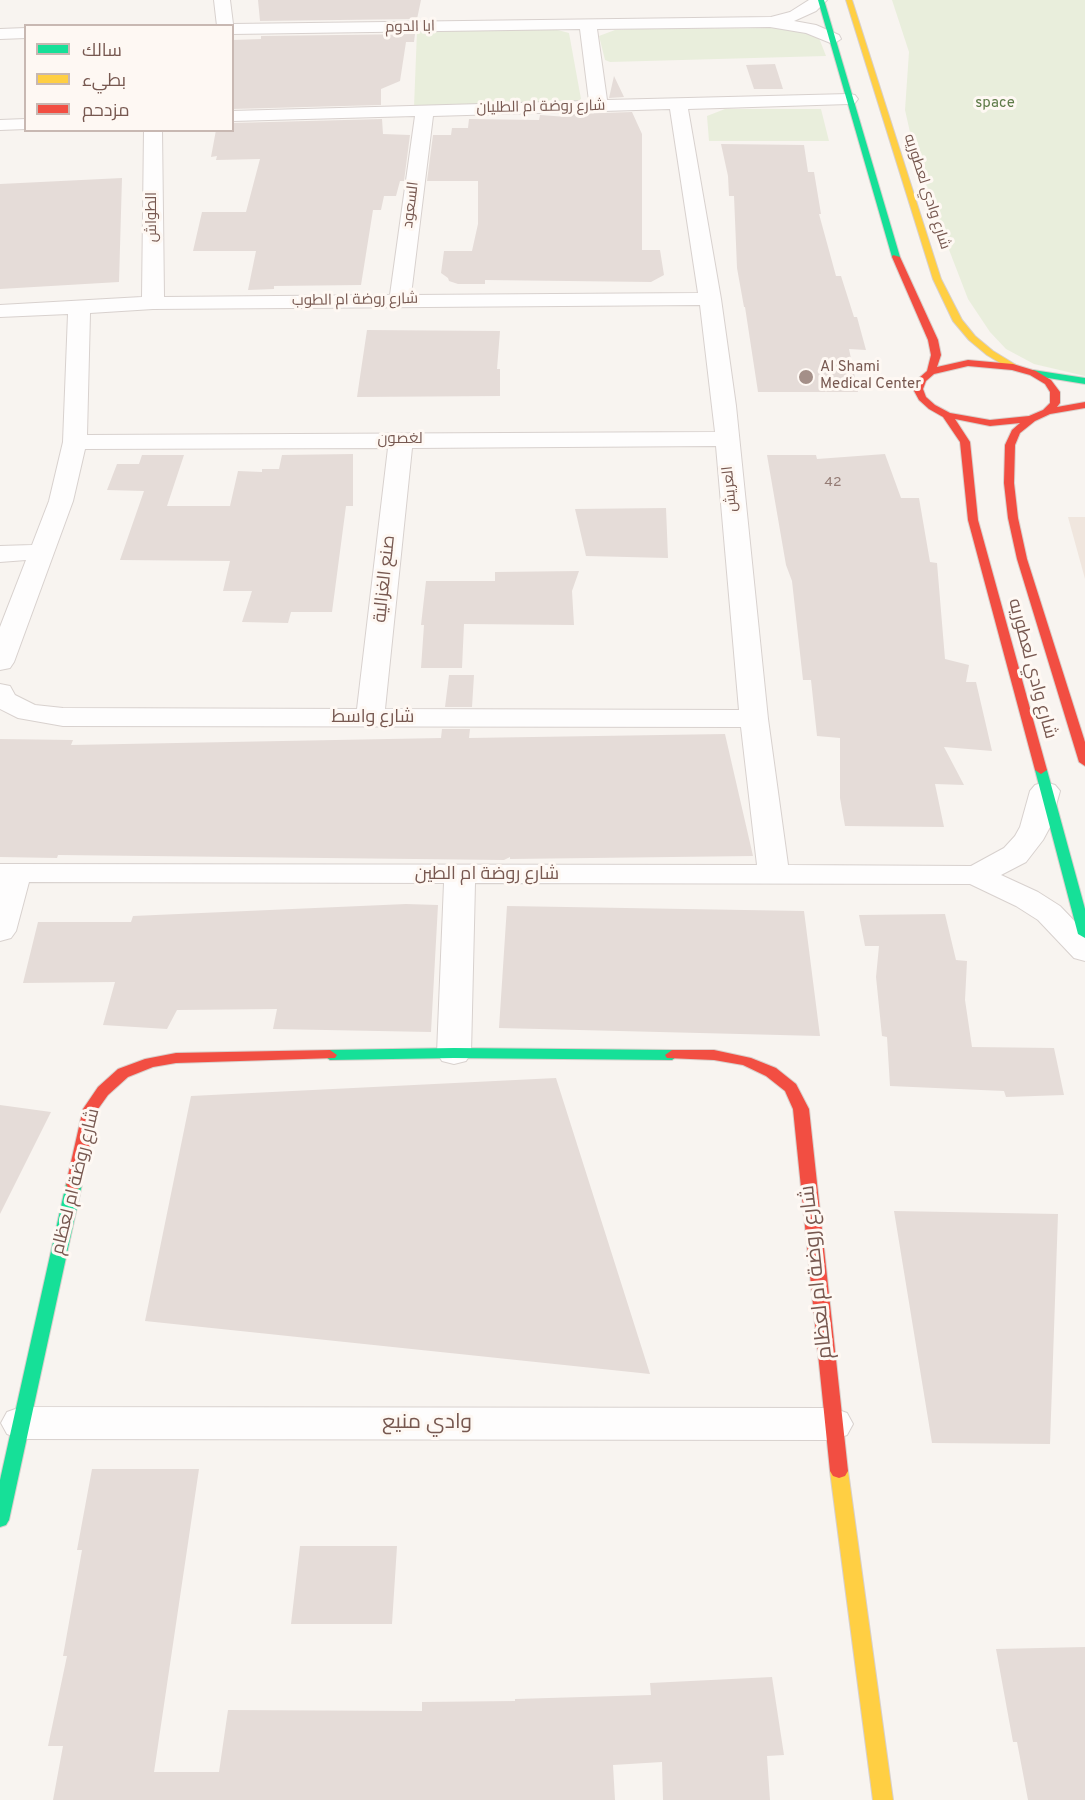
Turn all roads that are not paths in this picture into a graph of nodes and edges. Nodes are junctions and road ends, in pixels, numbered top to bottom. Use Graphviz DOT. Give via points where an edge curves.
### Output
graph roads {
  1 [pos="222,0"];
  2 [pos="820,0"];
  3 [pos="849,0"];
  4 [pos="467,9"];
  5 [pos="770,22"];
  6 [pos="225,24"];
  7 [pos="588,26"];
  8 [pos="472,27"];
  9 [pos="234,29"];
  10 [pos="24,33"];
  11 [pos="0,34"];
  12 [pos="833,39"];
  13 [pos="849,99"];
  14 [pos="678,104"];
  15 [pos="599,107"];
  16 [pos="424,110"];
  17 [pos="234,116"];
  18 [pos="24,124"];
  19 [pos="0,125"];
  20 [pos="153,132"];
  21 [pos="710,299"];
  22 [pos="400,300"];
  23 [pos="153,303"];
  24 [pos="79,307"];
  25 [pos="0,311"];
  26 [pos="1013,367"];
  27 [pos="932,372"];
  28 [pos="1033,373"];
  29 [pos="1085,381"];
  30 [pos="1085,405"];
  31 [pos="1047,412"];
  32 [pos="947,415"];
  33 [pos="1031,419"];
  34 [pos="726,439"];
  35 [pos="401,440"];
  36 [pos="75,442"];
  37 [pos="43,552"];
  38 [pos="0,554"];
  39 [pos="0,662"];
  40 [pos="0,692"];
  41 [pos="370,718"];
  42 [pos="754,719"];
  43 [pos="1085,762"];
  44 [pos="1045,791"];
  45 [pos="8,873"];
  46 [pos="460,875"];
  47 [pos="975,875"];
  48 [pos="774,876"];
  49 [pos="0,931"];
  50 [pos="1085,934"];
  51 [pos="1085,951"];
  52 [pos="454,1053"];
  53 [pos="21,1423"];
  54 [pos="833,1424"];
  55 [pos="0,1521"];
  56 [pos="883,1800"];
  1 -- 6 [label="street"];
  2 -- 5 [label="street, ابا الدوم" via="796,16"];
  2 -- 12 [label="street"];
  3 -- 26 [label="street, شارع وادي لعطوريه" via="937,279 958,321 972,338"];
  4 -- 8 [label="street"];
  5 -- 7 [label="street, ابا الدوم"];
  5 -- 12 [label="street, ابا الدوم" via="810,29"];
  7 -- 8 [label="street, ابا الدوم"];
  7 -- 15 [label="street"];
  8 -- 9 [label="street, ابا الدوم"];
  10 -- 11 [label="street"];
  12 -- 13 [label="street"];
  13 -- 14 [label="street, شارع روضة ام الطليان"];
  13 -- 27 [label="street" via="892,251 933,340 936,354"];
  14 -- 15 [label="street, شارع روضة ام الطليان"];
  14 -- 21 [label="street, العريش"];
  15 -- 16 [label="street, شارع روضة ام الطليان"];
  16 -- 17 [label="street, شارع روضة ام الطليان"];
  16 -- 22 [label="street, السعود"];
  18 -- 19 [label="street"];
  20 -- 23 [label="street, الطواش"];
  21 -- 22 [label="street, شارع روضة ام الطوب"];
  21 -- 34 [label="street, العريش"];
  22 -- 23 [label="street, شارع روضة ام الطوب"];
  23 -- 24 [label="street, شارع روضة ام الطوب"];
  24 -- 25 [label="street, شارع روضة ام الطوب"];
  24 -- 36 [label="street"];
  26 -- 27 [label="street" via="968,363"];
  26 -- 28 [label="street"];
  27 -- 32 [label="street" via="918,389 932,407"];
  28 -- 29 [label="street"];
  28 -- 31 [label="street" via="1055,392 1056,403"];
  30 -- 31 [label="street"];
  31 -- 33 [label="street"];
  32 -- 33 [label="street" via="990,423"];
  32 -- 44 [label="street, شارع وادي لعطوريه" via="965,442 973,520"];
  33 -- 43 [label="street, شارع وادي لعطوريه" via="1016,432 1010,445 1008,483 1013,518"];
  34 -- 35 [label="street, لغصون"];
  34 -- 42 [label="street, العريش"];
  35 -- 36 [label="street, لغصون"];
  35 -- 41 [label="street, صنع الغزالية"];
  36 -- 37 [label="street" via="62,501"];
  37 -- 38 [label="street"];
  37 -- 39 [label="street"];
  40 -- 41 [label="street, شارع واسط" via="4,700 28,712 63,717"];
  41 -- 42 [label="street, شارع واسط"];
  42 -- 48 [label="street, العريش"];
  44 -- 47 [label="street, شارع روضة ام الطين" via="1028,840 1015,855"];
  44 -- 50 [label="street, شارع وادي لعطوريه"];
  45 -- 46 [label="street, شارع روضة ام الطين"];
  45 -- 49 [label="street"];
  46 -- 48 [label="street, شارع روضة ام الطين"];
  46 -- 52 [label="street"];
  47 -- 48 [label="street, شارع روضة ام الطين"];
  47 -- 51 [label="street, شارع روضة ام الطين" via="1049,913"];
  52 -- 53 [label="street, شارع روضة ام لعظام" via="176,1058 150,1062 123,1073 91,1109"];
  52 -- 54 [label="street, شارع روضة ام لعظام" via="714,1055 746,1061 791,1088 801,1109"];
  53 -- 54 [label="street, وادي منيع"];
  53 -- 55 [label="street, شارع روضة ام لعظام"];
  54 -- 56 [label="street, شارع روضة ام لعظام"];
}
